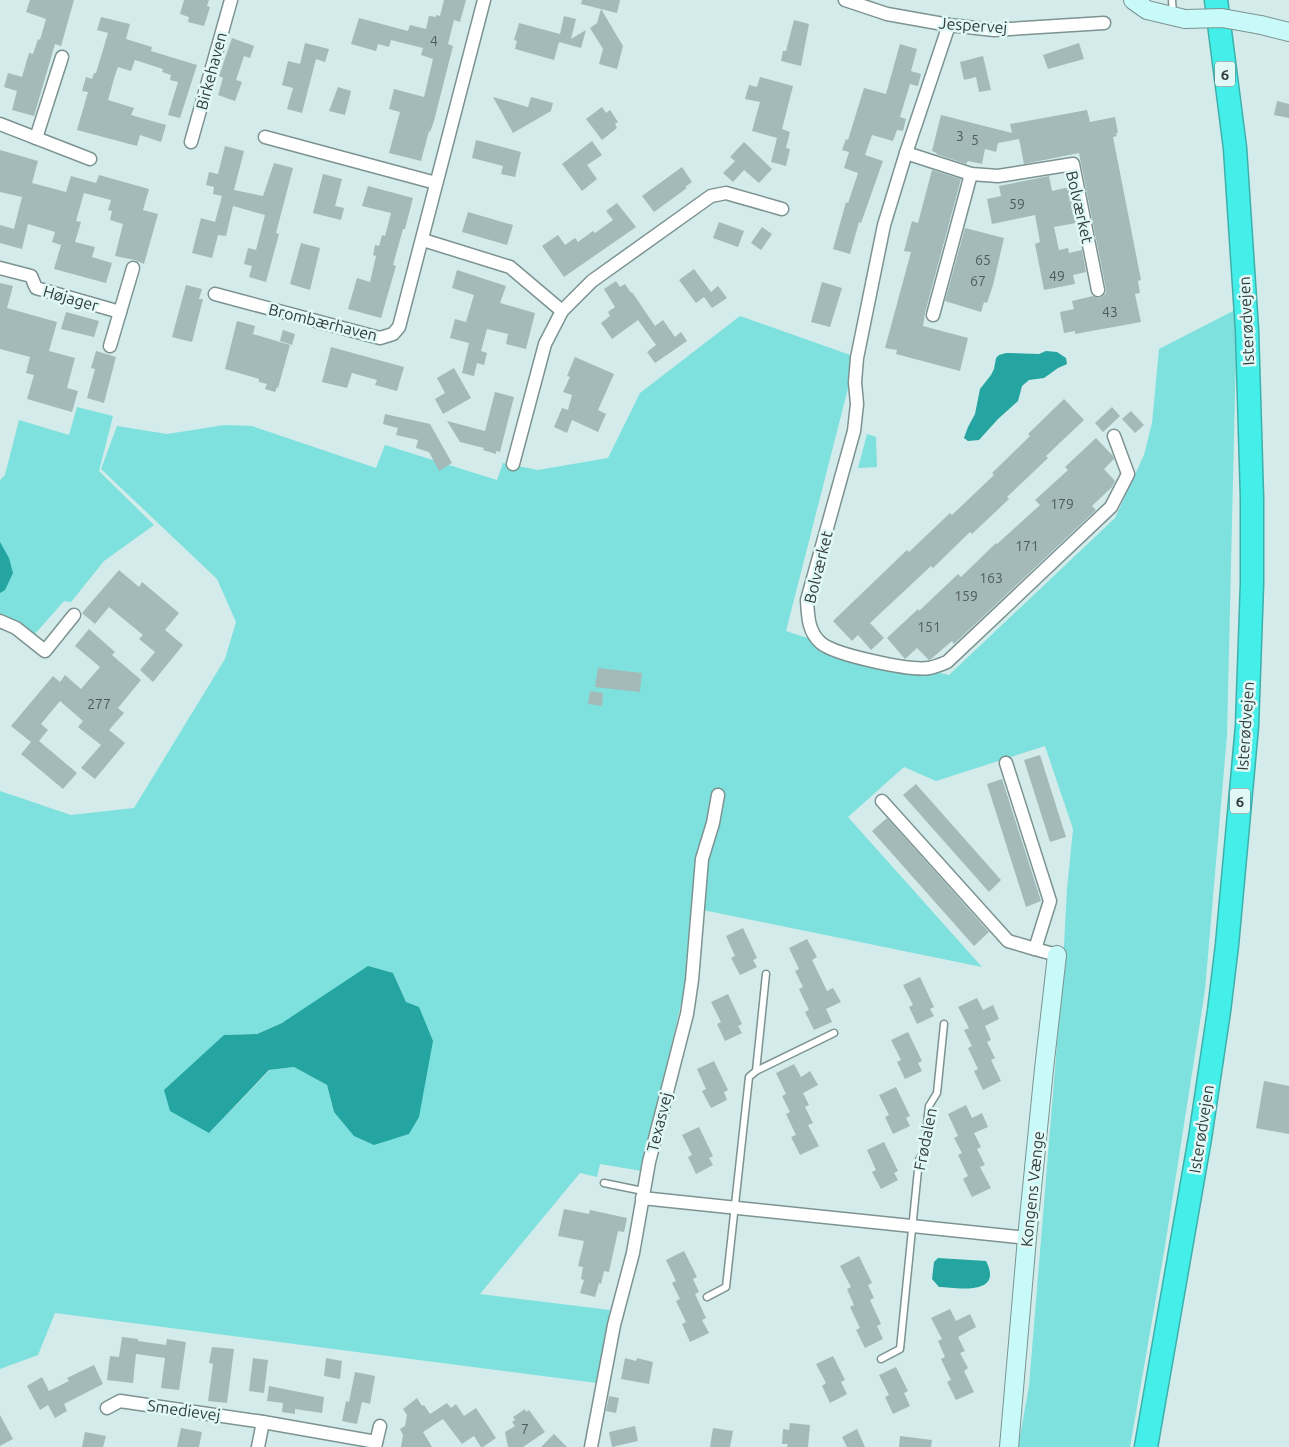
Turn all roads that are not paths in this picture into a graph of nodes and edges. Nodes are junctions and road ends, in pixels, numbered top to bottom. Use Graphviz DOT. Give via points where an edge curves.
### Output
graph roads {
  1 [pos="231,0"];
  2 [pos="484,0"];
  3 [pos="845,0"];
  4 [pos="1133,0"];
  5 [pos="1216,0"];
  6 [pos="1177,12"];
  7 [pos="1104,23"];
  8 [pos="949,25"];
  9 [pos="1289,32"];
  10 [pos="62,57"];
  11 [pos="0,124"];
  12 [pos="265,137"];
  13 [pos="36,138"];
  14 [pos="191,142"];
  15 [pos="906,153"];
  16 [pos="90,159"];
  17 [pos="971,174"];
  18 [pos="436,183"];
  19 [pos="782,209"];
  20 [pos="423,240"];
  21 [pos="0,268"];
  22 [pos="133,268"];
  23 [pos="1098,290"];
  24 [pos="215,294"];
  25 [pos="562,311"];
  26 [pos="120,312"];
  27 [pos="933,316"];
  28 [pos="110,346"];
  29 [pos="1114,436"];
  30 [pos="513,464"];
  31 [pos="74,615"];
  32 [pos="0,621"];
  33 [pos="1006,763"];
  34 [pos="718,795"];
  35 [pos="882,801"];
  36 [pos="1035,949"];
  37 [pos="1057,955"];
  38 [pos="766,974"];
  39 [pos="944,1024"];
  40 [pos="834,1033"];
  41 [pos="756,1071"];
  42 [pos="604,1183"];
  43 [pos="642,1195"];
  44 [pos="735,1208"];
  45 [pos="912,1227"];
  46 [pos="1027,1238"];
  47 [pos="707,1297"];
  48 [pos="881,1359"];
  49 [pos="106,1408"];
  50 [pos="264,1422"];
  51 [pos="380,1426"];
  52 [pos="376,1445"];
  53 [pos="258,1447"];
  54 [pos="591,1447"];
  55 [pos="1010,1447"];
  56 [pos="1146,1447"];
  1 -- 14 [label="street, Birkehaven"];
  2 -- 18 [label="street, Brombærhaven"];
  3 -- 8 [label="street, Jespervej" via="886,14"];
  4 -- 6 [label="street" via="1147,10"];
  5 -- 56 [label="highway, Isterødvejen / 6" via="1234,148 1247,330 1252,517 1247,726 1218,1011 1200,1138"];
  6 -- 9 [label="street, bridge" via="1262,24"];
  7 -- 8 [label="street, Jespervej" via="994,30"];
  8 -- 15 [label="street, Bolværket"];
  10 -- 13 [label="street"];
  11 -- 13 [label="street"];
  12 -- 18 [label="street"];
  13 -- 16 [label="street"];
  15 -- 17 [label="street, Bolværket"];
  15 -- 29 [label="street, Bolværket" via="884,225 857,358 854,431 808,600 812,632 821,644 845,654 898,666 929,668 947,662 1111,506 1128,474"];
  17 -- 23 [label="street, Bolværket" via="998,176 1072,164"];
  17 -- 27 [label="street"];
  18 -- 20 [label="street, Brombærhaven"];
  19 -- 25 [label="street" via="726,193 711,196 592,281"];
  20 -- 24 [label="street, Brombærhaven" via="399,327 386,337"];
  20 -- 25 [label="street" via="510,267"];
  21 -- 26 [label="street, Højager" via="31,276 36,288"];
  22 -- 26 [label="street, Højager"];
  25 -- 30 [label="street" via="545,344"];
  26 -- 28 [label="street, Højager"];
  31 -- 32 [label="street" via="45,651 16,628"];
  33 -- 36 [label="street" via="1050,901"];
  34 -- 43 [label="street, Texasvej" via="702,859 687,1014"];
  35 -- 36 [label="street, Kongens Vænge" via="1008,941"];
  36 -- 37 [label="street, Kongens Vænge"];
  37 -- 46 [label="street, Kongens Vænge"];
  38 -- 41 [label="lane"];
  39 -- 45 [label="lane, Frødalen" via="937,1093 929,1106"];
  40 -- 41 [label="lane"];
  41 -- 44 [label="lane" via="749,1077"];
  42 -- 43 [label="lane"];
  43 -- 44 [label="street"];
  43 -- 54 [label="street, Texasvej" via="634,1254 612,1333"];
  44 -- 45 [label="street"];
  44 -- 47 [label="lane" via="726,1287"];
  45 -- 46 [label="street"];
  45 -- 48 [label="lane, Frødalen" via="900,1349"];
  46 -- 55 [label="street, Kongens Vænge"];
  49 -- 50 [label="street, Smedievej" via="120,1401"];
  50 -- 52 [label="street, Smedievej"];
  50 -- 53 [label="street"];
  51 -- 52 [label="street, Smedievej"];
}
